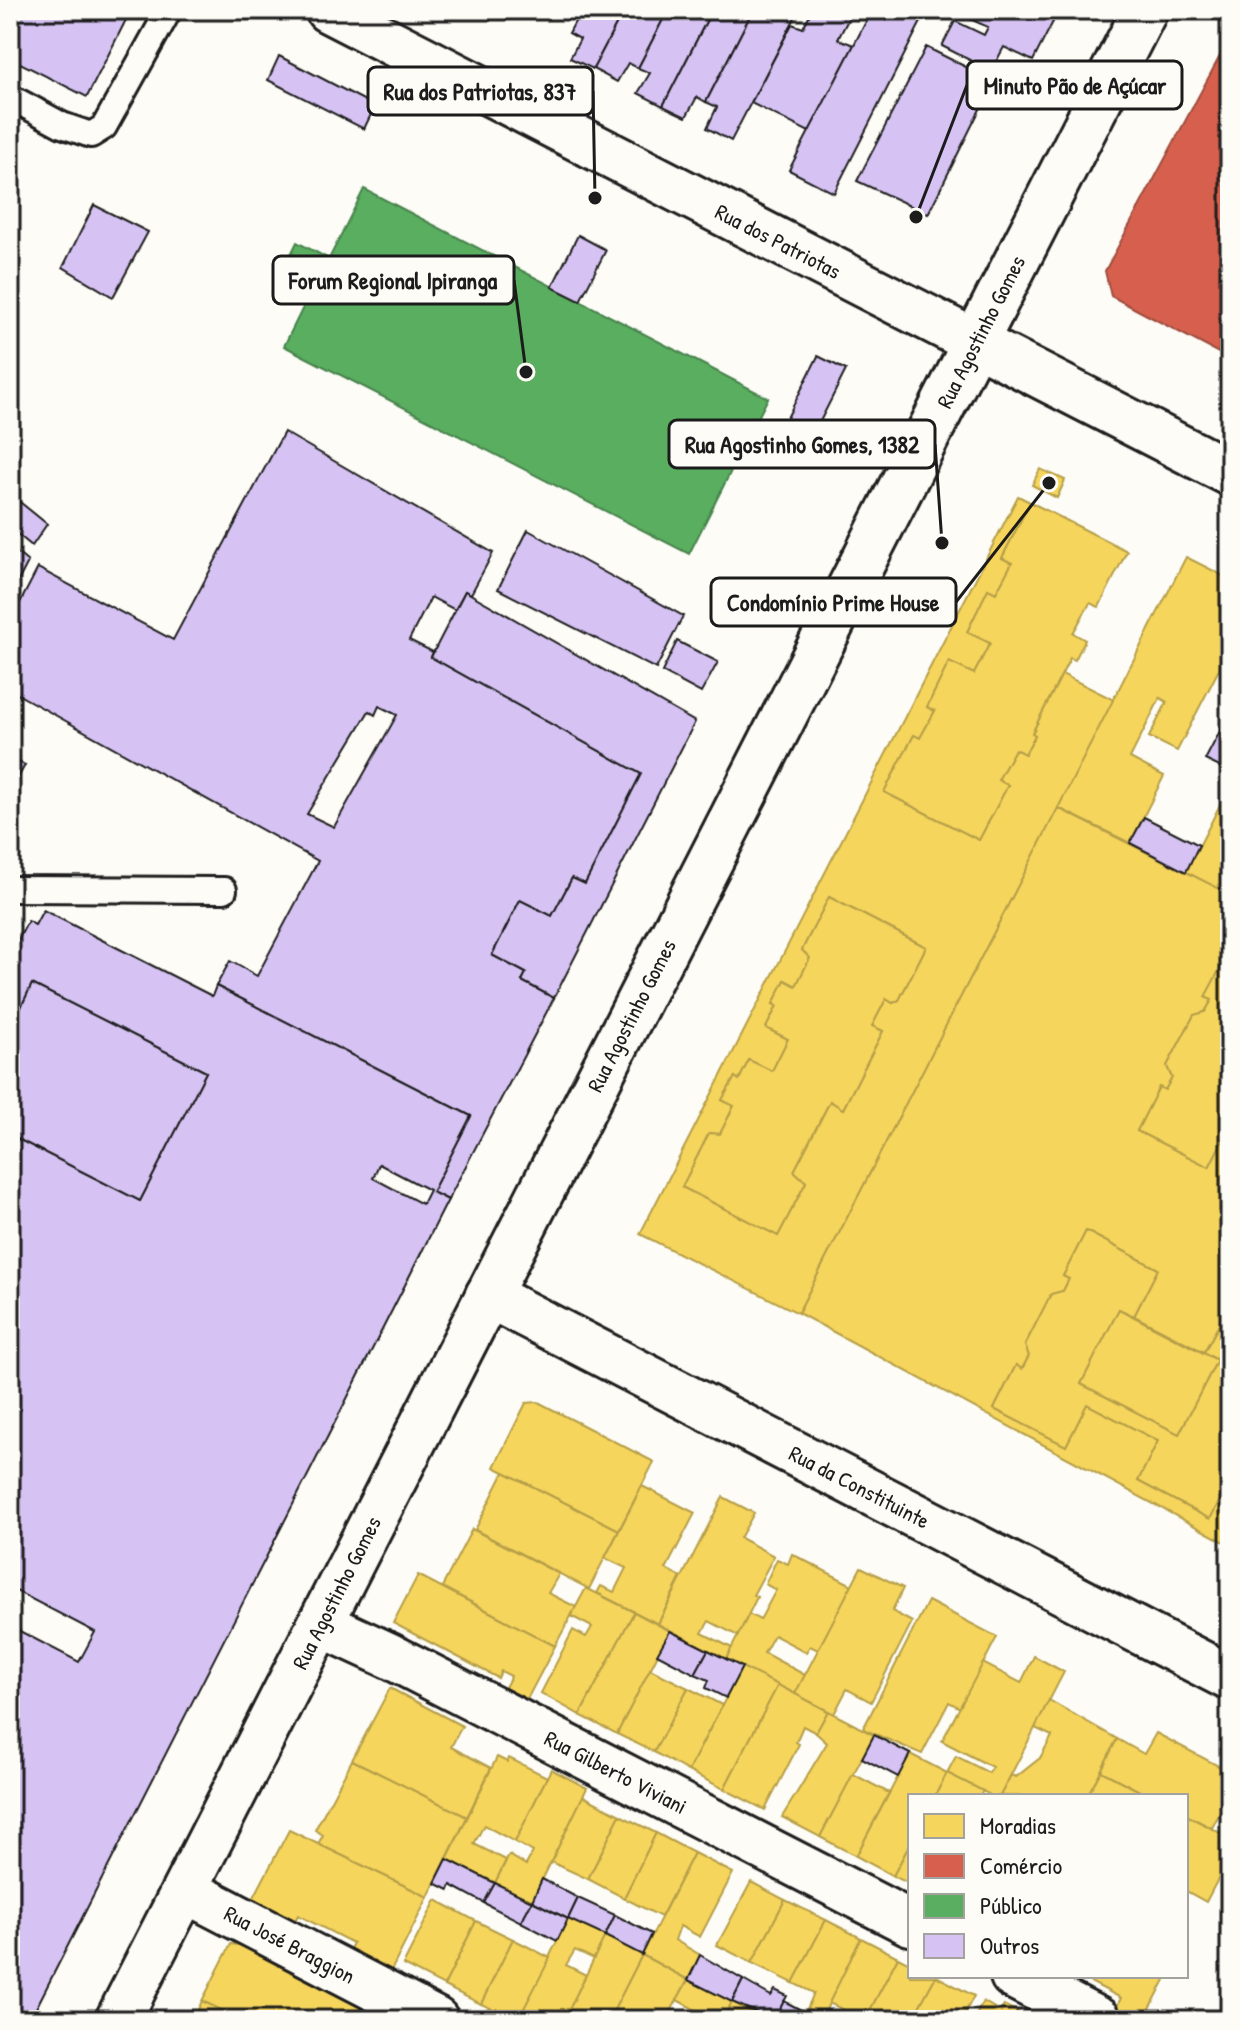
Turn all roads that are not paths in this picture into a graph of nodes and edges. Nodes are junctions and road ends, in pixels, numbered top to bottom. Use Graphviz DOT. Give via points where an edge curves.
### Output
graph roads {
  1 [pos="169,10"];
  2 [pos="328,10"];
  3 [pos="1145,10"];
  4 [pos="10,97"];
  5 [pos="976,342"];
  6 [pos="1230,473"];
  7 [pos="10,889"];
  8 [pos="224,890"];
  9 [pos="488,1295"];
  10 [pos="321,1624"];
  11 [pos="1230,1678"];
  12 [pos="185,1890"];
  13 [pos="908,1922"];
  14 [pos="1017,1978"];
  15 [pos="118,2020"];
  16 [pos="436,2020"];
  17 [pos="1098,2020"];
  1 -- 4 [label="lane" via="104,127 91,135"];
  2 -- 5 [label="street, Rua dos Patriotas"];
  3 -- 5 [label="street, Rua Agostinho Gomes"];
  5 -- 6 [label="street, Rua dos Patriotas"];
  5 -- 9 [label="street, Rua Agostinho Gomes"];
  7 -- 8 [label="lane"];
  9 -- 10 [label="street, Rua Agostinho Gomes"];
  9 -- 11 [label="street, Rua da Constituinte"];
  10 -- 12 [label="street, Rua Agostinho Gomes"];
  10 -- 13 [label="street, Rua Gilberto Viviani"];
  12 -- 15 [label="street, Rua Agostinho Gomes"];
  12 -- 16 [label="street, Rua José Braggion"];
  14 -- 17 [label="street"];
}
